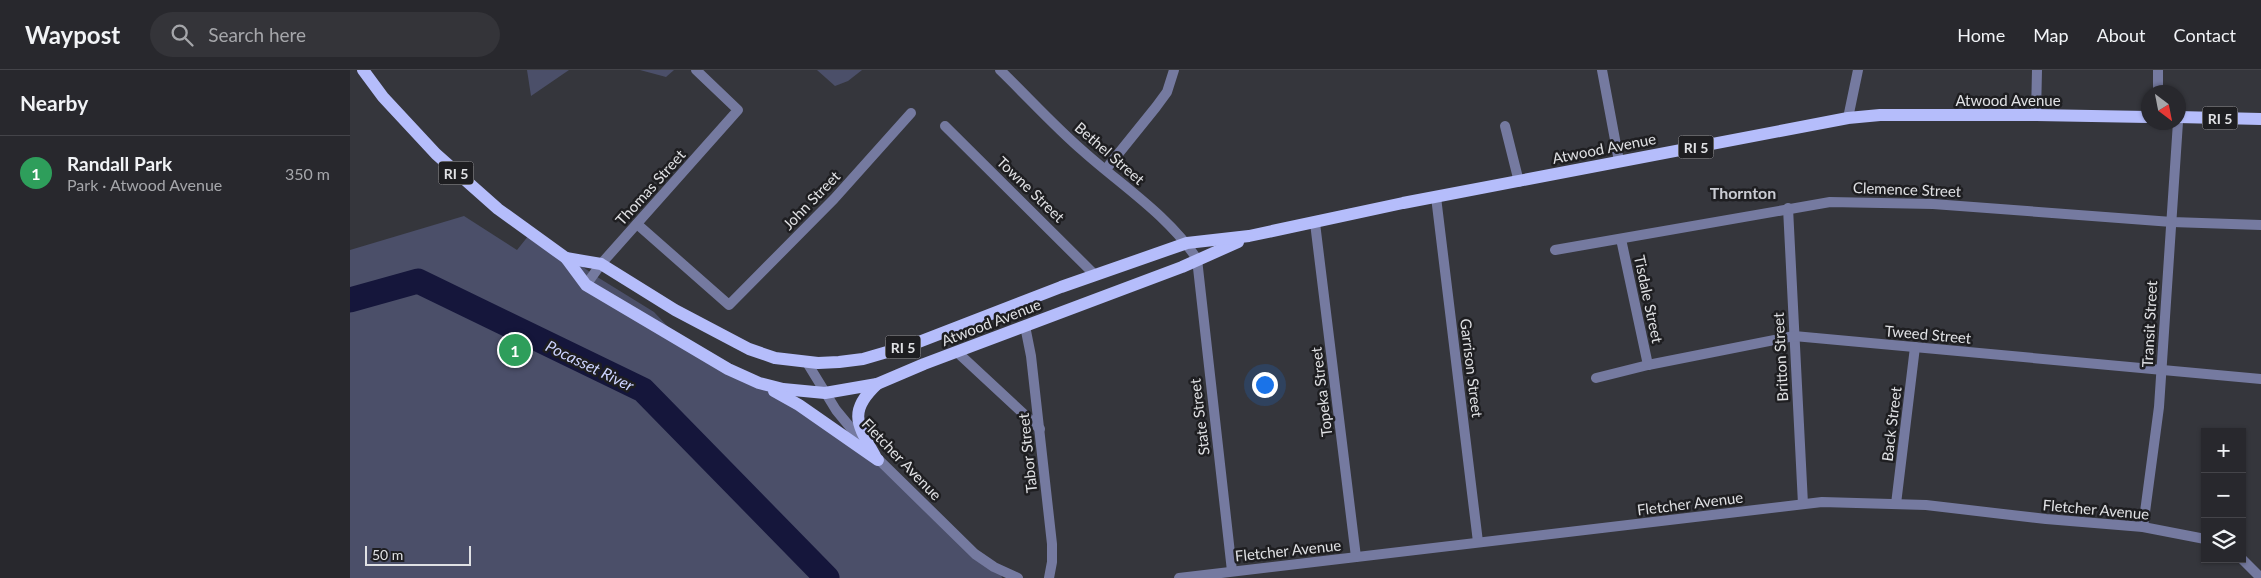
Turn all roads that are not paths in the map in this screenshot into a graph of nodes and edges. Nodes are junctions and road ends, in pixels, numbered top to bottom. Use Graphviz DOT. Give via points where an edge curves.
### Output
graph roads {
  1 [pos="363,70"];
  2 [pos="696,70"];
  3 [pos="1000,70"];
  4 [pos="1174,70"];
  5 [pos="1602,70"];
  6 [pos="1858,70"];
  7 [pos="2036,70"];
  8 [pos="2158,70"];
  9 [pos="2158,85"];
  10 [pos="911,114"];
  11 [pos="2036,115"];
  12 [pos="2141,117"];
  13 [pos="2186,117"];
  14 [pos="1848,118"];
  15 [pos="2261,119"];
  16 [pos="945,126"];
  17 [pos="1505,126"];
  18 [pos="2178,130"];
  19 [pos="1619,161"];
  20 [pos="1106,169"];
  21 [pos="1519,182"];
  22 [pos="1436,197"];
  23 [pos="1788,208"];
  24 [pos="2172,222"];
  25 [pos="1315,223"];
  26 [pos="637,224"];
  27 [pos="2261,225"];
  28 [pos="1249,236"];
  29 [pos="1621,239"];
  30 [pos="1187,243"];
  31 [pos="1555,250"];
  32 [pos="566,258"];
  33 [pos="1197,260"];
  34 [pos="601,264"];
  35 [pos="1095,275"];
  36 [pos="586,285"];
  37 [pos="1025,326"];
  38 [pos="1794,336"];
  39 [pos="1915,348"];
  40 [pos="957,352"];
  41 [pos="806,362"];
  42 [pos="1648,365"];
  43 [pos="2161,370"];
  44 [pos="1596,378"];
  45 [pos="2261,379"];
  46 [pos="759,383"];
  47 [pos="877,384"];
  48 [pos="825,393"];
  49 [pos="1040,429"];
  50 [pos="878,460"];
  51 [pos="1803,504"];
  52 [pos="1896,504"];
  53 [pos="2144,528"];
  54 [pos="2201,538"];
  55 [pos="1478,542"];
  56 [pos="1356,558"];
  57 [pos="2246,563"];
  58 [pos="1232,571"];
  59 [pos="1018,578"];
  60 [pos="1049,578"];
  61 [pos="1179,578"];
  62 [pos="2261,578"];
  1 -- 32 [label="main road, Atwood Avenue / RI 5" via="383,96 468,185"];
  2 -- 26 [label="street, Thomas Street" via="738,110"];
  3 -- 20 [label="street, Bethel Street" via="1083,151"];
  4 -- 20 [label="street" via="1167,92"];
  5 -- 19 [label="street"];
  6 -- 14 [label="street"];
  7 -- 11 [label="street"];
  8 -- 9 [label="street"];
  10 -- 26 [label="street, John Street" via="729,305"];
  11 -- 12 [label="main road, Atwood Avenue / RI 5"];
  11 -- 14 [label="main road, Atwood Avenue / RI 5"];
  13 -- 15 [label="main road, RI 5"];
  14 -- 19 [label="main road, Atwood Avenue / RI 5"];
  16 -- 35 [label="street, Towne Street"];
  17 -- 21 [label="street"];
  18 -- 24 [label="street, Transit Street"];
  19 -- 21 [label="main road, Atwood Avenue / RI 5"];
  20 -- 30 [label="street, Bethel Street"];
  21 -- 22 [label="main road, Atwood Avenue / RI 5"];
  22 -- 25 [label="main road, Atwood Avenue / RI 5"];
  22 -- 55 [label="street, Garrison Street"];
  23 -- 24 [label="street, Clemence Street" via="1830,202 1934,204"];
  23 -- 29 [label="street, Clemence Street"];
  23 -- 38 [label="street, Britton Street"];
  24 -- 27 [label="street, Clemence Street"];
  24 -- 43 [label="street, Transit Street"];
  25 -- 28 [label="main road, Atwood Avenue / RI 5"];
  25 -- 56 [label="street, Topeka Street"];
  26 -- 34 [label="street, Thomas Street"];
  28 -- 30 [label="main road, Atwood Avenue / RI 5"];
  28 -- 33 [label="main road, Atwood Avenue / RI 5"];
  29 -- 31 [label="street, Clemence Street"];
  29 -- 42 [label="street, Tisdale Street"];
  30 -- 33 [label="street, Bethel Street"];
  30 -- 35 [label="main road, Atwood Avenue / RI 5"];
  32 -- 34 [label="main road, Atwood Avenue / RI 5"];
  32 -- 36 [label="main road, Atwood Avenue / RI 5"];
  33 -- 37 [label="main road, Atwood Avenue / RI 5"];
  33 -- 58 [label="street, State Street"];
  34 -- 36 [label="street, Thomas Street"];
  34 -- 41 [label="main road, Atwood Avenue / RI 5" via="675,310 749,349 774,358"];
  35 -- 41 [label="main road, Atwood Avenue / RI 5" via="863,359"];
  36 -- 46 [label="main road, Atwood Avenue / RI 5" via="728,369"];
  37 -- 40 [label="main road, Atwood Avenue / RI 5"];
  37 -- 49 [label="street, Tabor Street"];
  38 -- 39 [label="street, Tweed Street"];
  38 -- 42 [label="street, Tweed Street"];
  38 -- 51 [label="street, Britton Street"];
  39 -- 43 [label="street, Tweed Street"];
  39 -- 52 [label="street, Back Street"];
  40 -- 47 [label="main road, Atwood Avenue / RI 5"];
  40 -- 49 [label="street"];
  41 -- 48 [label="street, Fletcher Avenue"];
  42 -- 44 [label="street, Tweed Street"];
  43 -- 45 [label="street, Tweed Street"];
  43 -- 53 [label="street, Transit Street"];
  46 -- 48 [label="main road, Atwood Avenue / RI 5"];
  46 -- 50 [label="main road" via="799,405"];
  47 -- 48 [label="main road, Atwood Avenue / RI 5"];
  47 -- 50 [label="main road" via="859,406 858,420"];
  48 -- 50 [label="street, Fletcher Avenue"];
  49 -- 60 [label="street, Tabor Street" via="1052,544"];
  50 -- 59 [label="street, Fletcher Avenue" via="975,554"];
  51 -- 52 [label="street, Fletcher Avenue"];
  51 -- 55 [label="street, Fletcher Avenue"];
  52 -- 53 [label="street, Fletcher Avenue"];
  53 -- 54 [label="street, Fletcher Avenue"];
  55 -- 56 [label="street, Fletcher Avenue"];
  56 -- 58 [label="street, Fletcher Avenue"];
  57 -- 62 [label="street"];
  58 -- 61 [label="street, Fletcher Avenue"];
}
